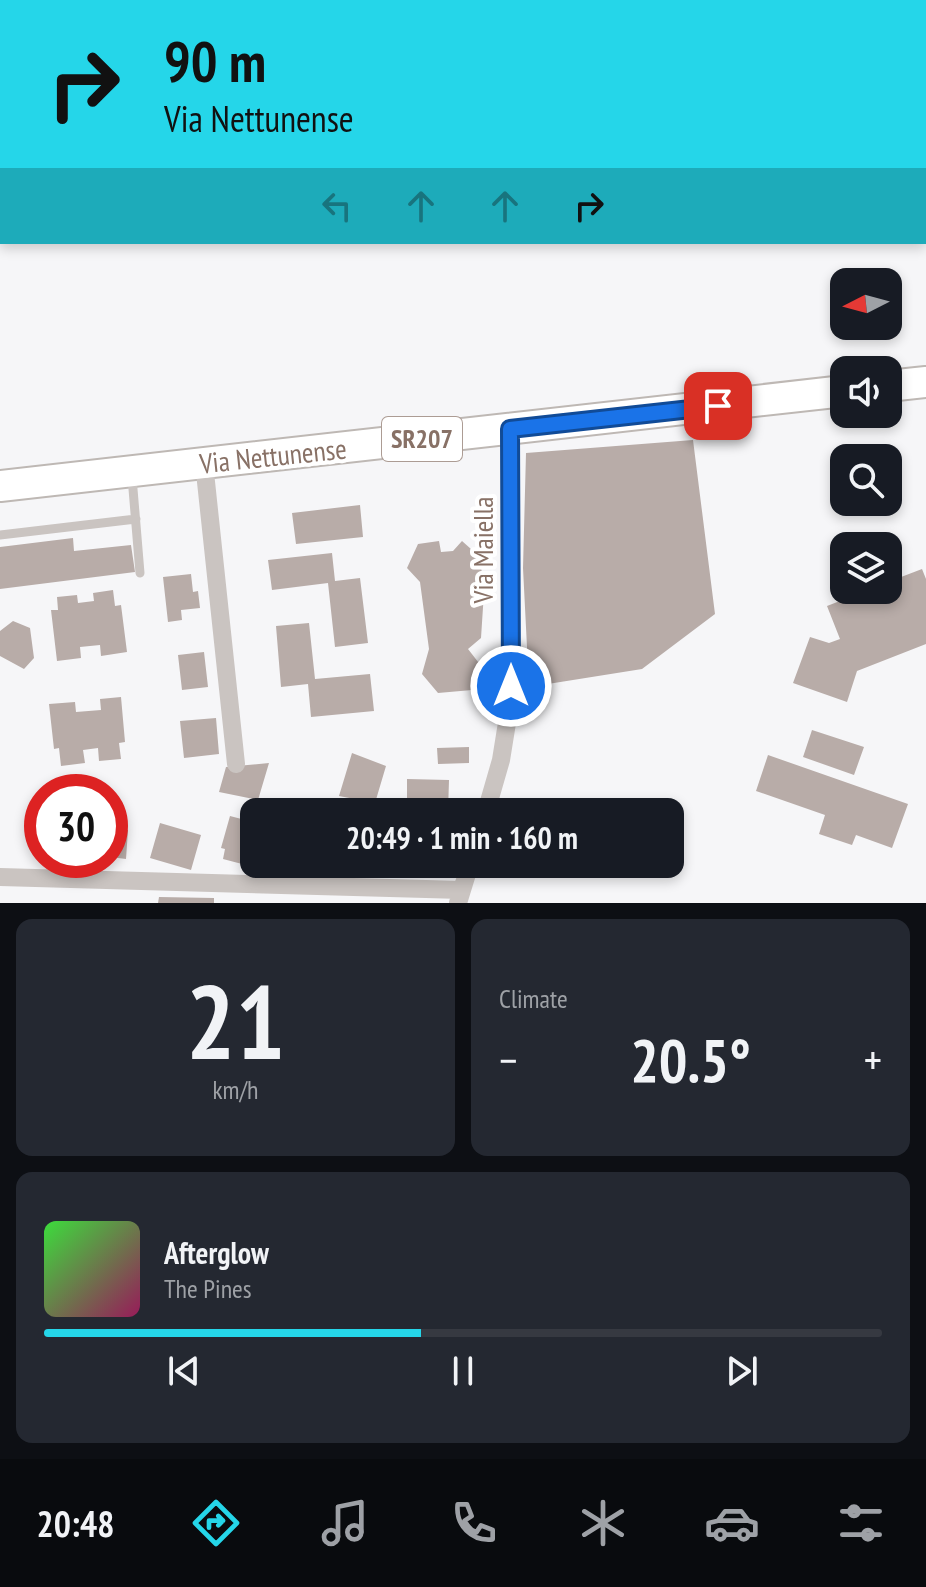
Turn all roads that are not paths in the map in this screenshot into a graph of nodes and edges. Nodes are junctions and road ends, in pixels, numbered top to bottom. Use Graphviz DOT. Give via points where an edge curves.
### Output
graph roads {
  1 [pos="926,382"];
  2 [pos="902,385"];
  3 [pos="830,393"];
  4 [pos="510,429"];
  5 [pos="204,463"];
  6 [pos="132,471"];
  7 [pos="0,486"];
  8 [pos="136,519"];
  9 [pos="0,535"];
  10 [pos="140,573"];
  11 [pos="236,764"];
  12 [pos="490,798"];
  13 [pos="0,877"];
  14 [pos="460,896"];
  1 -- 2 [label="main road"];
  3 -- 4 [label="main road, Via Nettunense / SR207"];
  4 -- 5 [label="main road, Via Nettunense / SR207"];
  4 -- 12 [label="street, Via Maiella" via="511,698"];
  5 -- 6 [label="main road, Via Nettunense / SR207"];
  5 -- 11 [label="street"];
  6 -- 7 [label="main road, Via Nettunense / SR207"];
  6 -- 8 [label="lane"];
  8 -- 9 [label="lane"];
  8 -- 10 [label="lane"];
  13 -- 14 [label="street"];
}
